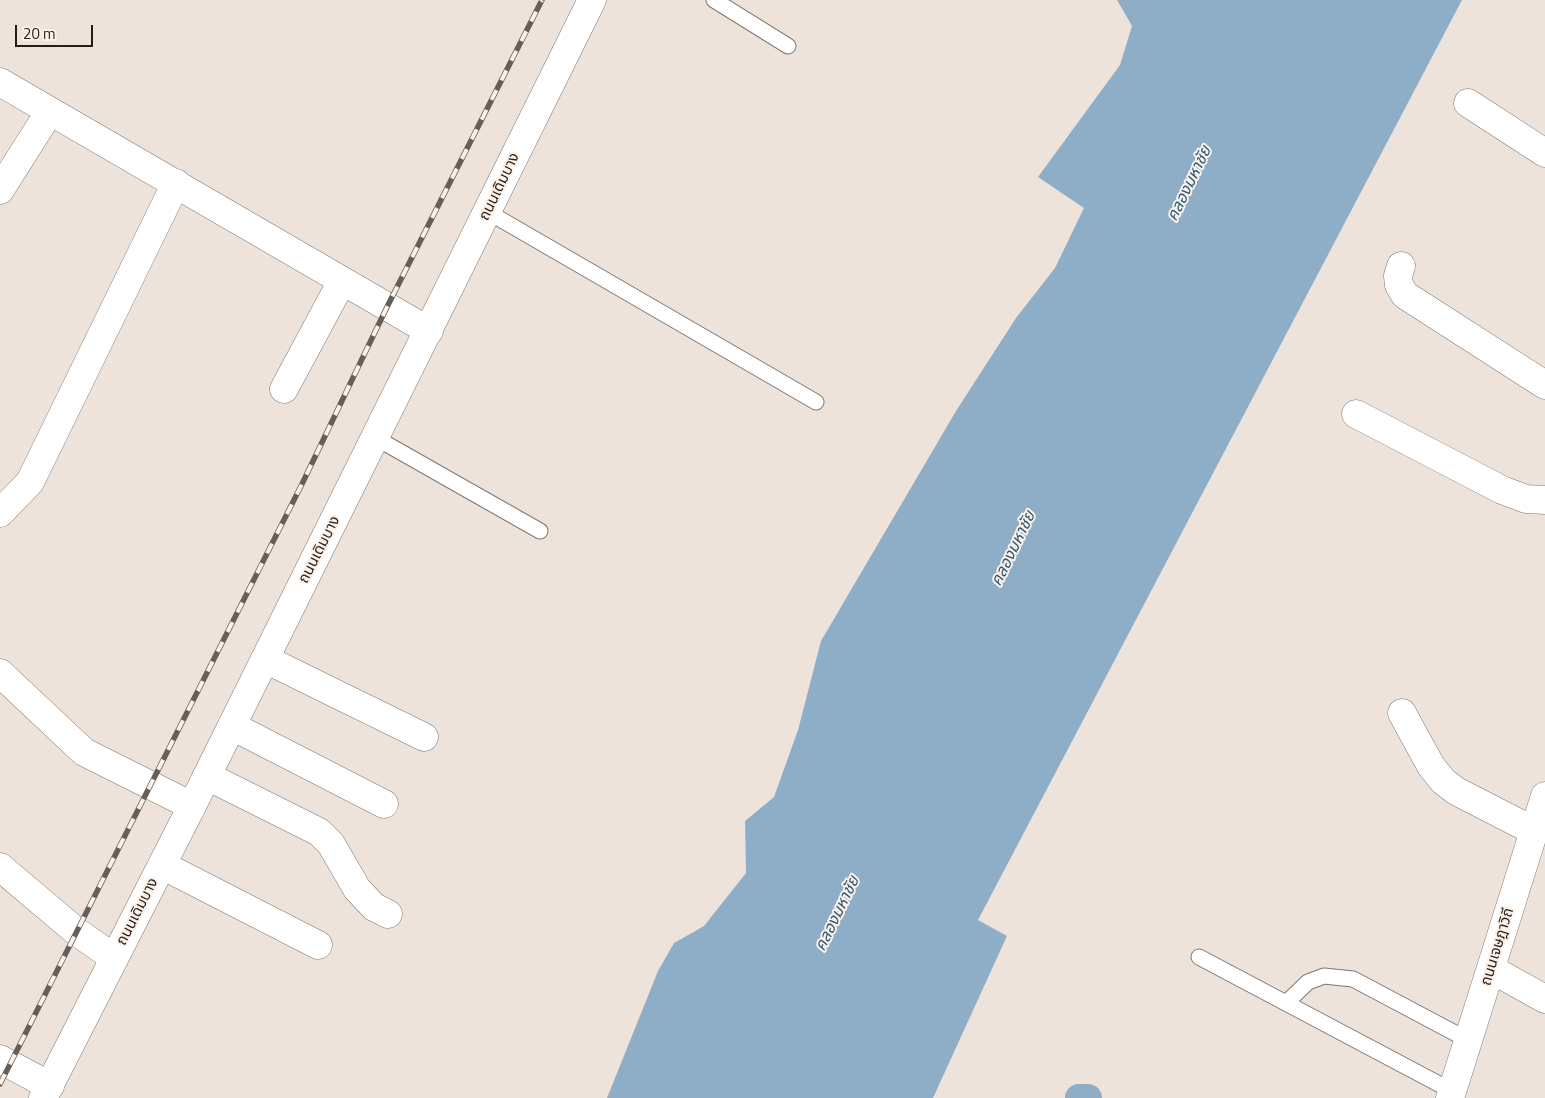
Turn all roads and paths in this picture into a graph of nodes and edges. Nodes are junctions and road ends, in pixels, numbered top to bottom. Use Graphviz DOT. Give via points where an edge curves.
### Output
graph roads {
  1 [pos="592,0"];
  2 [pos="714,0"];
  3 [pos="788,46"];
  4 [pos="0,82"];
  5 [pos="1468,103"];
  6 [pos="50,111"];
  7 [pos="1545,153"];
  8 [pos="176,184"];
  9 [pos="0,190"];
  10 [pos="488,212"];
  11 [pos="1401,266"];
  12 [pos="342,281"];
  13 [pos="429,331"];
  14 [pos="1545,385"];
  15 [pos="284,389"];
  16 [pos="816,402"];
  17 [pos="1356,414"];
  18 [pos="376,438"];
  19 [pos="1545,500"];
  20 [pos="0,513"];
  21 [pos="540,531"];
  22 [pos="265,659"];
  23 [pos="0,673"];
  24 [pos="1402,713"];
  25 [pos="232,726"];
  26 [pos="424,737"];
  27 [pos="207,776"];
  28 [pos="1545,796"];
  29 [pos="384,804"];
  30 [pos="192,806"];
  31 [pos="1534,831"];
  32 [pos="162,866"];
  33 [pos="0,867"];
  34 [pos="388,914"];
  35 [pos="318,945"];
  36 [pos="1199,957"];
  37 [pos="114,958"];
  38 [pos="1491,969"];
  39 [pos="1545,999"];
  40 [pos="1286,1003"];
  41 [pos="1468,1040"];
  42 [pos="0,1059"];
  43 [pos="46,1092"];
  44 [pos="1451,1094"];
  1 -- 10 [label="street, ถนนเดิมบาง"];
  2 -- 3 [label="lane"];
  4 -- 6 [label="street"];
  5 -- 7 [label="street"];
  6 -- 8 [label="street"];
  6 -- 9 [label="street"];
  8 -- 12 [label="street"];
  8 -- 20 [label="street" via="30,482"];
  10 -- 13 [label="street, ถนนเดิมบาง"];
  10 -- 16 [label="lane"];
  11 -- 14 [label="street" via="1399,285 1405,295"];
  12 -- 13 [label="street"];
  12 -- 15 [label="street"];
  13 -- 18 [label="street, ถนนเดิมบาง"];
  17 -- 19 [label="street" via="1502,490 1526,499"];
  18 -- 21 [label="lane"];
  18 -- 22 [label="street, ถนนเดิมบาง"];
  22 -- 25 [label="street, ถนนเดิมบาง"];
  22 -- 26 [label="street"];
  23 -- 30 [label="street" via="84,752"];
  24 -- 31 [label="street" via="1431,766 1443,780 1456,791"];
  25 -- 27 [label="street, ถนนเดิมบาง"];
  25 -- 29 [label="street"];
  27 -- 30 [label="street, ถนนเดิมบาง"];
  27 -- 34 [label="street" via="319,832 331,844 357,889 374,907"];
  28 -- 31 [label="street, ถนนเจษฎาวิถี"];
  30 -- 32 [label="street, ถนนเดิมบาง"];
  31 -- 38 [label="street, ถนนเจษฎาวิถี"];
  32 -- 35 [label="street"];
  32 -- 37 [label="street, ถนนเดิมบาง"];
  33 -- 37 [label="street"];
  36 -- 40 [label="lane"];
  37 -- 43 [label="street, ถนนเดิมบาง"];
  38 -- 39 [label="street"];
  38 -- 41 [label="street, ถนนเจษฎาวิถี"];
  40 -- 41 [label="lane" via="1308,982 1324,976 1353,979"];
  40 -- 44 [label="lane"];
  41 -- 44 [label="street, ถนนเจษฎาวิถี"];
  42 -- 43 [label="street"];
}
